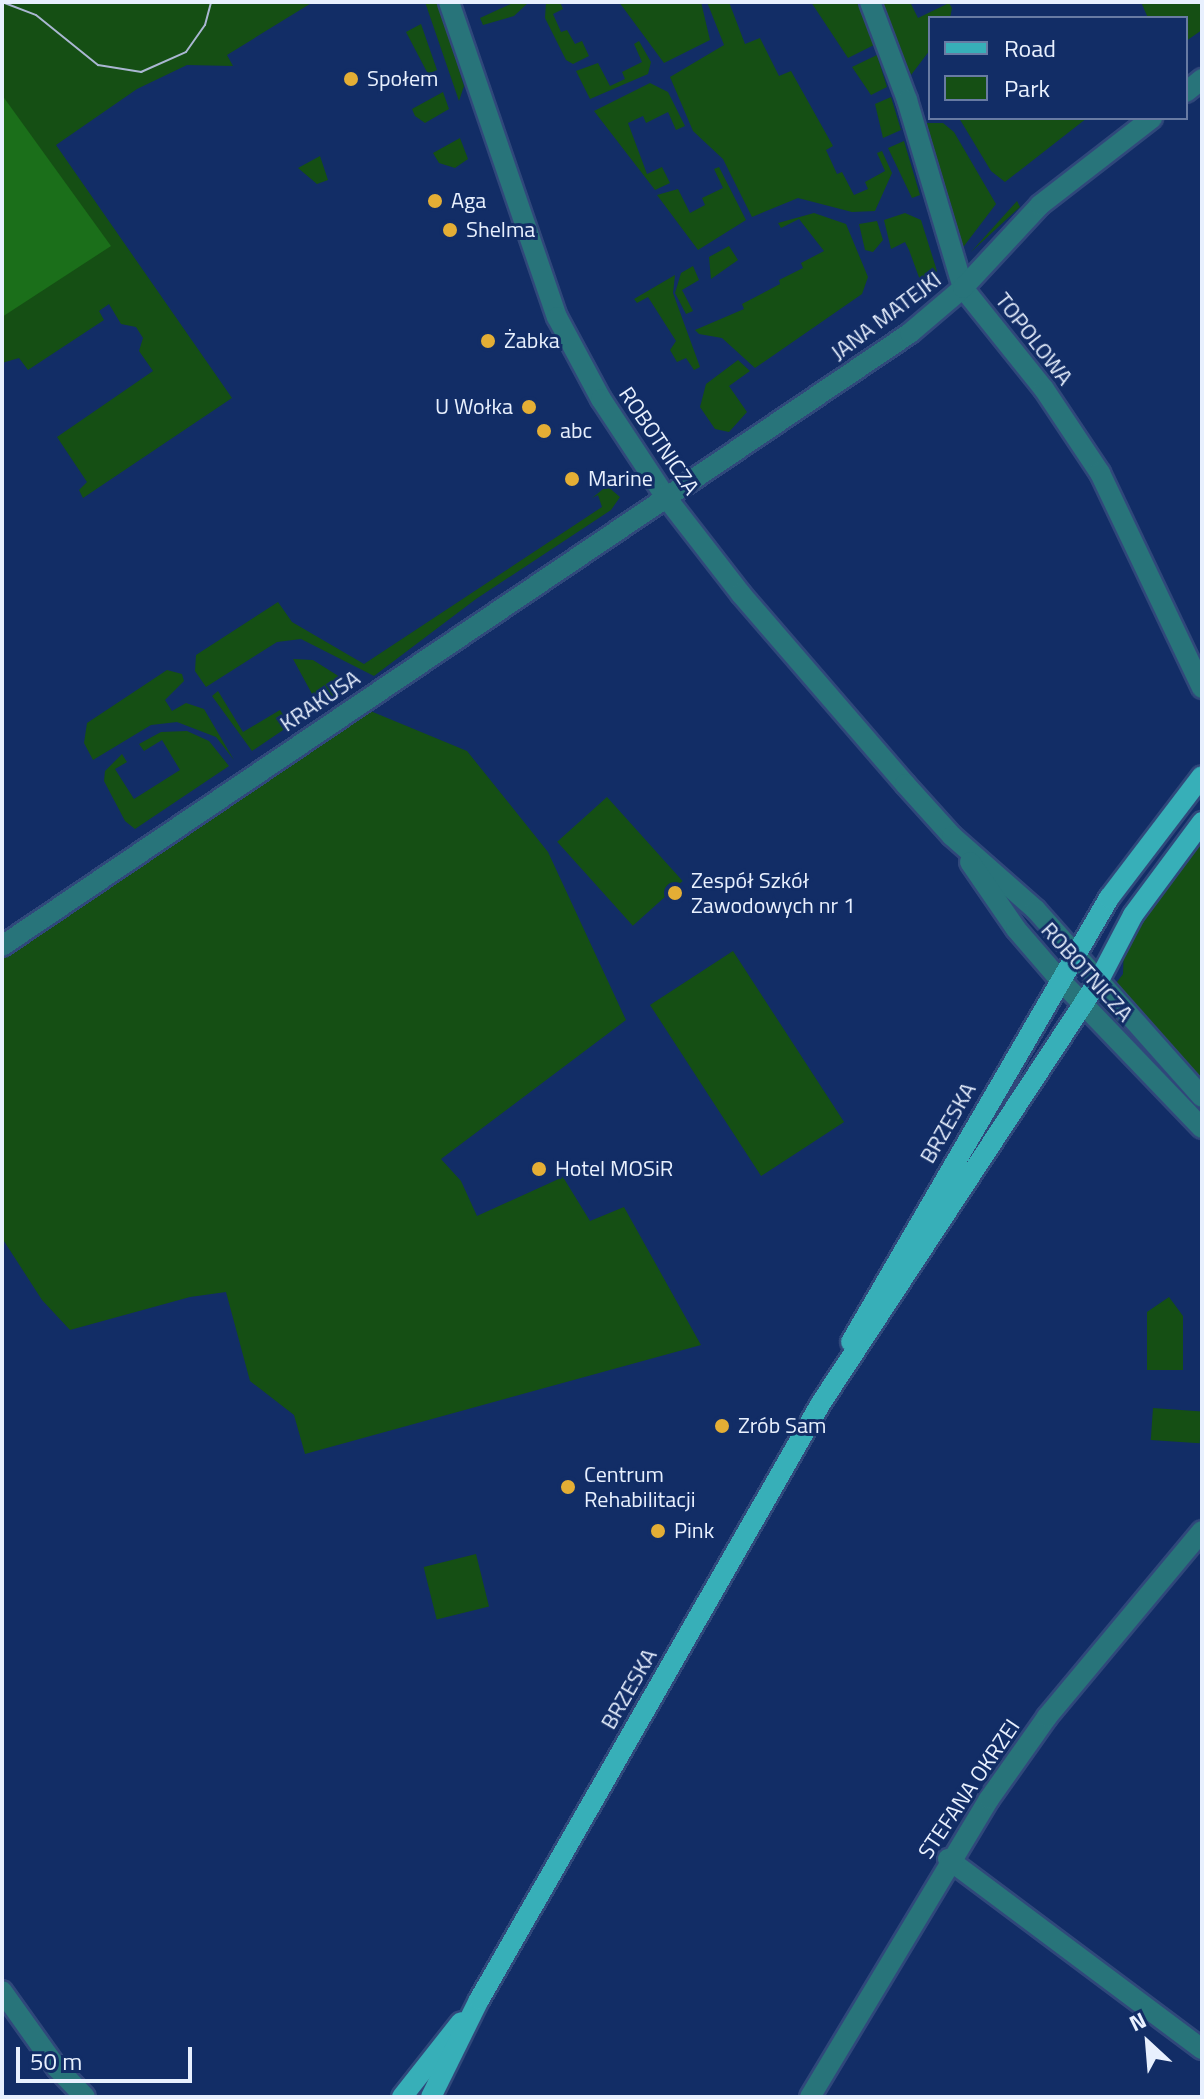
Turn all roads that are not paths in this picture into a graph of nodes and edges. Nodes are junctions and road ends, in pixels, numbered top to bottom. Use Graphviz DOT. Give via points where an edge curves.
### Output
graph roads {
  1 [pos="449,2"];
  2 [pos="870,2"];
  3 [pos="1149,120"];
  4 [pos="963,288"];
  5 [pos="665,496"];
  6 [pos="1202,688"];
  7 [pos="1202,776"];
  8 [pos="1202,822"];
  9 [pos="952,836"];
  10 [pos="2,946"];
  11 [pos="1076,954"];
  12 [pos="1060,980"];
  13 [pos="1099,980"];
  14 [pos="1083,1004"];
  15 [pos="1202,1097"];
  16 [pos="1202,1128"];
  17 [pos="821,1403"];
  18 [pos="1202,1531"];
  19 [pos="948,1859"];
  20 [pos="2,1991"];
  21 [pos="479,2000"];
  22 [pos="1202,2049"];
  23 [pos="85,2097"];
  24 [pos="402,2097"];
  25 [pos="431,2097"];
  26 [pos="810,2097"];
  1 -- 5 [label="street, ROBOTNICZA" via="554,308 601,399"];
  2 -- 4 [label="street, TOPOLOWA" via="907,100"];
  3 -- 4 [label="street, JANA MATEJKI" via="1040,205"];
  4 -- 5 [label="street, JANA MATEJKI" via="901,339"];
  4 -- 6 [label="street, TOPOLOWA" via="1044,389 1100,473"];
  5 -- 9 [label="street, ROBOTNICZA" via="741,594"];
  5 -- 10 [label="street, KRAKUSA"];
  7 -- 11 [label="main road, BRZESKA" via="1128,870"];
  8 -- 13 [label="main road, BRZESKA" via="1133,915"];
  9 -- 11 [label="street, ROBOTNICZA" via="1036,910"];
  9 -- 12 [label="street, ROBOTNICZA" via="1016,929"];
  11 -- 12 [label="main road, BRZESKA"];
  11 -- 13 [label="street, ROBOTNICZA"];
  12 -- 14 [label="street, ROBOTNICZA"];
  12 -- 17 [label="main road, BRZESKA" via="837,1366"];
  13 -- 14 [label="main road, BRZESKA"];
  13 -- 15 [label="street, ROBOTNICZA"];
  14 -- 16 [label="street, ROBOTNICZA"];
  14 -- 17 [label="main road, BRZESKA"];
  17 -- 21 [label="main road, BRZESKA"];
  18 -- 19 [label="street, STEFANA OKRZEI" via="1047,1717"];
  19 -- 22 [label="street"];
  19 -- 26 [label="street, STEFANA OKRZEI"];
  20 -- 23 [label="street" via="57,2068"];
  21 -- 24 [label="main road, BRZESKA"];
  21 -- 25 [label="main road, BRZESKA"];
}
